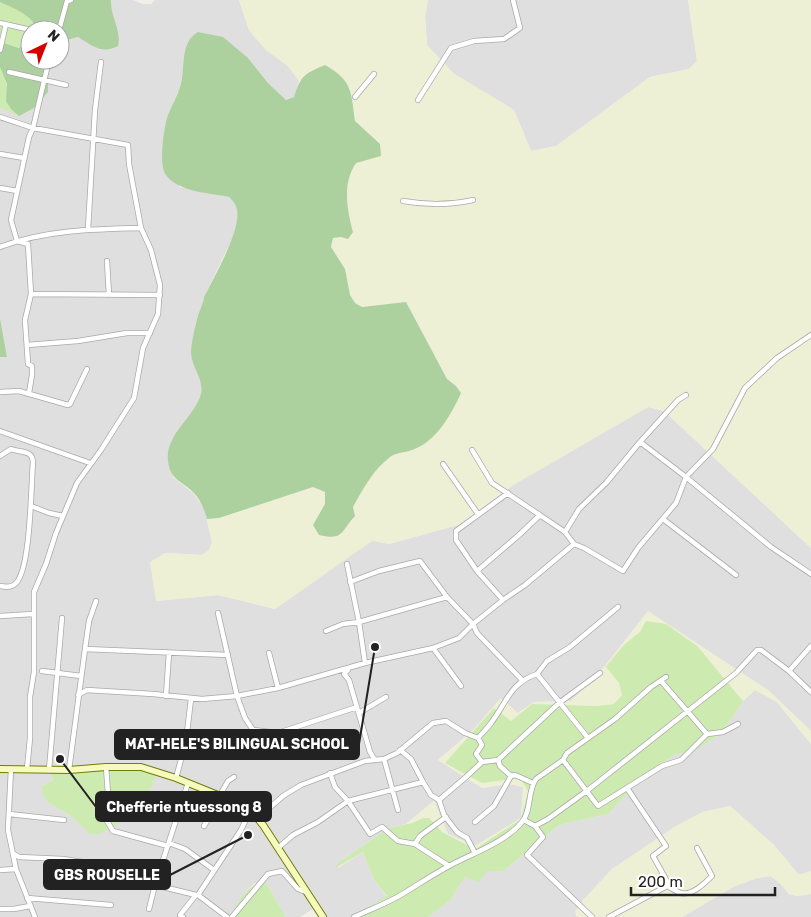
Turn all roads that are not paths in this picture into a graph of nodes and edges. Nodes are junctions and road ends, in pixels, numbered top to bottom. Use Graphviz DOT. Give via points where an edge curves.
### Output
graph roads {
  1 [pos="71,0"];
  2 [pos="513,0"];
  3 [pos="62,20"];
  4 [pos="0,23"];
  5 [pos="6,24"];
  6 [pos="20,27"];
  7 [pos="0,50"];
  8 [pos="101,62"];
  9 [pos="46,70"];
  10 [pos="9,72"];
  11 [pos="374,74"];
  12 [pos="44,79"];
  13 [pos="66,85"];
  14 [pos="355,97"];
  15 [pos="418,100"];
  16 [pos="0,116"];
  17 [pos="33,128"];
  18 [pos="93,138"];
  19 [pos="0,154"];
  20 [pos="24,158"];
  21 [pos="0,188"];
  22 [pos="17,191"];
  23 [pos="473,200"];
  24 [pos="403,201"];
  25 [pos="141,228"];
  26 [pos="88,229"];
  27 [pos="17,240"];
  28 [pos="0,247"];
  29 [pos="107,261"];
  30 [pos="31,294"];
  31 [pos="109,295"];
  32 [pos="160,295"];
  33 [pos="150,333"];
  34 [pos="811,335"];
  35 [pos="27,345"];
  36 [pos="86,369"];
  37 [pos="0,392"];
  38 [pos="29,393"];
  39 [pos="686,395"];
  40 [pos="0,431"];
  41 [pos="640,442"];
  42 [pos="38,444"];
  43 [pos="472,450"];
  44 [pos="0,456"];
  45 [pos="32,456"];
  46 [pos="90,463"];
  47 [pos="443,464"];
  48 [pos="686,477"];
  49 [pos="508,493"];
  50 [pos="31,506"];
  51 [pos="478,514"];
  52 [pos="63,516"];
  53 [pos="540,516"];
  54 [pos="663,519"];
  55 [pos="565,532"];
  56 [pos="574,544"];
  57 [pos="347,564"];
  58 [pos="477,571"];
  59 [pos="811,574"];
  60 [pos="736,575"];
  61 [pos="350,582"];
  62 [pos="0,586"];
  63 [pos="447,597"];
  64 [pos="502,600"];
  65 [pos="96,601"];
  66 [pos="618,607"];
  67 [pos="218,613"];
  68 [pos="33,614"];
  69 [pos="0,616"];
  70 [pos="62,618"];
  71 [pos="359,622"];
  72 [pos="473,624"];
  73 [pos="326,631"];
  74 [pos="811,646"];
  75 [pos="433,648"];
  76 [pos="85,649"];
  77 [pos="169,653"];
  78 [pos="269,653"];
  79 [pos="228,655"];
  80 [pos="365,663"];
  81 [pos="348,669"];
  82 [pos="788,670"];
  83 [pos="42,672"];
  84 [pos="57,672"];
  85 [pos="600,673"];
  86 [pos="537,674"];
  87 [pos="81,676"];
  88 [pos="666,677"];
  89 [pos="522,680"];
  90 [pos="660,681"];
  91 [pos="461,686"];
  92 [pos="278,688"];
  93 [pos="811,692"];
  94 [pos="78,695"];
  95 [pos="166,696"];
  96 [pos="237,696"];
  97 [pos="386,697"];
  98 [pos="191,698"];
  99 [pos="559,703"];
  100 [pos="357,707"];
  101 [pos="686,711"];
  102 [pos="359,714"];
  103 [pos="738,724"];
  104 [pos="707,734"];
  105 [pos="478,738"];
  106 [pos="588,738"];
  107 [pos="400,750"];
  108 [pos="370,752"];
  109 [pos="384,759"];
  110 [pos="365,760"];
  111 [pos="375,760"];
  112 [pos="498,760"];
  113 [pos="563,760"];
  114 [pos="482,762"];
  115 [pos="106,767"];
  116 [pos="0,769"];
  117 [pos="11,769"];
  118 [pos="27,769"];
  119 [pos="49,770"];
  120 [pos="69,770"];
  121 [pos="330,773"];
  122 [pos="511,776"];
  123 [pos="234,777"];
  124 [pos="176,778"];
  125 [pos="422,782"];
  126 [pos="188,783"];
  127 [pos="533,783"];
  128 [pos="394,788"];
  129 [pos="627,788"];
  130 [pos="588,790"];
  131 [pos="221,796"];
  132 [pos="439,800"];
  133 [pos="348,801"];
  134 [pos="398,810"];
  135 [pos="250,811"];
  136 [pos="9,814"];
  137 [pos="446,817"];
  138 [pos="258,818"];
  139 [pos="64,820"];
  140 [pos="524,820"];
  141 [pos="475,822"];
  142 [pos="204,826"];
  143 [pos="535,826"];
  144 [pos="414,844"];
  145 [pos="169,845"];
  146 [pos="278,848"];
  147 [pos="697,848"];
  148 [pos="14,854"];
  149 [pos="475,854"];
  150 [pos="449,866"];
  151 [pos="16,869"];
  152 [pos="0,870"];
  153 [pos="214,870"];
  154 [pos="155,885"];
  155 [pos="667,886"];
  156 [pos="308,893"];
  157 [pos="197,895"];
  158 [pos="27,898"];
  159 [pos="110,905"];
  160 [pos="30,906"];
  161 [pos="0,909"];
  162 [pos="149,909"];
  163 [pos="35,917"];
  164 [pos="183,917"];
  165 [pos="228,917"];
  166 [pos="232,917"];
  167 [pos="323,917"];
  168 [pos="354,917"];
  169 [pos="592,917"];
  170 [pos="609,917"];
  1 -- 3 [label="street"];
  2 -- 15 [label="street" via="520,28 504,39 474,40 451,48"];
  4 -- 5 [label="street"];
  5 -- 6 [label="street"];
  5 -- 7 [label="street"];
  8 -- 18 [label="street"];
  9 -- 12 [label="street"];
  10 -- 12 [label="street"];
  11 -- 14 [label="street"];
  12 -- 13 [label="street"];
  12 -- 17 [label="street"];
  16 -- 17 [label="street"];
  17 -- 18 [label="street"];
  17 -- 20 [label="street"];
  18 -- 25 [label="street" via="128,145"];
  18 -- 26 [label="street"];
  19 -- 20 [label="street"];
  20 -- 22 [label="street"];
  21 -- 22 [label="street"];
  22 -- 27 [label="street" via="11,220"];
  23 -- 24 [label="street" via="424,204"];
  25 -- 26 [label="street"];
  25 -- 32 [label="street" via="151,250"];
  26 -- 27 [label="street"];
  27 -- 28 [label="street"];
  27 -- 30 [label="street" via="28,244"];
  29 -- 31 [label="street"];
  30 -- 31 [label="street"];
  30 -- 35 [label="street" via="25,320"];
  31 -- 32 [label="street"];
  32 -- 33 [label="street" via="158,314"];
  33 -- 35 [label="street"];
  33 -- 46 [label="street" via="141,357 134,398"];
  34 -- 48 [label="street" via="744,388 713,449"];
  35 -- 38 [label="street" via="28,364 32,366"];
  36 -- 38 [label="street" via="70,404"];
  37 -- 38 [label="street" via="19,390"];
  39 -- 41 [label="street"];
  40 -- 42 [label="street"];
  41 -- 48 [label="street"];
  41 -- 55 [label="street" via="579,509"];
  42 -- 45 [label="street"];
  42 -- 46 [label="street"];
  43 -- 49 [label="street" via="492,483"];
  44 -- 45 [label="street" via="11,449"];
  45 -- 50 [label="street"];
  46 -- 52 [label="street" via="77,483"];
  47 -- 51 [label="street"];
  48 -- 54 [label="street" via="676,502"];
  48 -- 59 [label="street" via="770,547"];
  49 -- 51 [label="street"];
  49 -- 53 [label="street"];
  50 -- 52 [label="street"];
  50 -- 62 [label="street" via="22,575 15,584"];
  51 -- 58 [label="street" via="456,531 456,540"];
  52 -- 68 [label="street" via="34,592"];
  53 -- 55 [label="street"];
  53 -- 58 [label="street"];
  54 -- 56 [label="street" via="623,571"];
  54 -- 60 [label="street"];
  55 -- 56 [label="street"];
  56 -- 64 [label="street" via="525,586"];
  57 -- 61 [label="street"];
  58 -- 64 [label="street"];
  61 -- 63 [label="street" via="420,560"];
  61 -- 71 [label="street"];
  63 -- 71 [label="street"];
  63 -- 72 [label="street"];
  64 -- 72 [label="street"];
  65 -- 76 [label="street"];
  66 -- 86 [label="street" via="570,647 547,661"];
  67 -- 79 [label="street"];
  68 -- 69 [label="street"];
  68 -- 118 [label="street" via="34,672"];
  70 -- 84 [label="street"];
  71 -- 73 [label="street"];
  71 -- 80 [label="street"];
  72 -- 75 [label="street" via="459,638"];
  72 -- 89 [label="street" via="477,633"];
  74 -- 82 [label="street"];
  75 -- 80 [label="street"];
  75 -- 91 [label="street"];
  76 -- 77 [label="street"];
  76 -- 87 [label="street"];
  77 -- 79 [label="street"];
  77 -- 95 [label="street"];
  78 -- 92 [label="street"];
  79 -- 96 [label="street"];
  80 -- 81 [label="street"];
  81 -- 92 [label="street"];
  81 -- 100 [label="street" via="344,674"];
  82 -- 93 [label="street"];
  82 -- 101 [label="street" via="757,650 736,674"];
  83 -- 84 [label="street"];
  84 -- 87 [label="street"];
  84 -- 119 [label="street"];
  85 -- 99 [label="street"];
  86 -- 89 [label="street"];
  86 -- 99 [label="street"];
  87 -- 94 [label="street"];
  88 -- 90 [label="street"];
  89 -- 105 [label="street"];
  90 -- 101 [label="street"];
  90 -- 106 [label="street"];
  92 -- 96 [label="street"];
  94 -- 95 [label="street" via="87,690"];
  94 -- 120 [label="street"];
  95 -- 98 [label="street"];
  96 -- 98 [label="street"];
  96 -- 100 [label="street" via="253,730 278,733"];
  97 -- 102 [label="street"];
  98 -- 124 [label="street" via="186,741"];
  99 -- 106 [label="street"];
  99 -- 112 [label="street"];
  100 -- 102 [label="street"];
  101 -- 104 [label="street"];
  101 -- 130 [label="street"];
  102 -- 108 [label="street"];
  103 -- 104 [label="street" via="723,732"];
  104 -- 129 [label="street" via="681,760 662,766"];
  105 -- 107 [label="street" via="440,721"];
  105 -- 114 [label="street" via="482,745 476,754"];
  106 -- 113 [label="street" via="567,753"];
  107 -- 109 [label="street"];
  107 -- 125 [label="street" via="411,759"];
  108 -- 110 [label="street"];
  108 -- 111 [label="street"];
  109 -- 111 [label="street"];
  109 -- 128 [label="street"];
  110 -- 111 [label="street"];
  110 -- 121 [label="street"];
  112 -- 114 [label="street"];
  112 -- 122 [label="street"];
  113 -- 127 [label="street"];
  113 -- 130 [label="street"];
  114 -- 132 [label="street"];
  115 -- 120 [label="street"];
  115 -- 124 [label="street" via="140,767"];
  115 -- 145 [label="street" via="107,821 113,831"];
  116 -- 117 [label="street"];
  117 -- 118 [label="street"];
  117 -- 136 [label="street"];
  118 -- 119 [label="street"];
  119 -- 120 [label="street"];
  121 -- 133 [label="street" via="335,787"];
  121 -- 138 [label="street" via="301,784"];
  122 -- 127 [label="street"];
  122 -- 141 [label="street" via="494,806"];
  123 -- 131 [label="street" via="228,781"];
  124 -- 126 [label="street"];
  125 -- 128 [label="street"];
  125 -- 132 [label="street"];
  126 -- 131 [label="street"];
  126 -- 145 [label="street"];
  127 -- 140 [label="street"];
  128 -- 133 [label="street"];
  128 -- 134 [label="street"];
  129 -- 130 [label="street" via="598,806"];
  129 -- 155 [label="street" via="666,846 653,856"];
  130 -- 143 [label="street"];
  131 -- 135 [label="street"];
  131 -- 142 [label="street"];
  132 -- 137 [label="street"];
  133 -- 144 [label="street" via="370,834 382,827 398,841"];
  133 -- 146 [label="street"];
  135 -- 138 [label="street"];
  135 -- 153 [label="street"];
  136 -- 139 [label="street"];
  136 -- 148 [label="street" via="8,830"];
  137 -- 144 [label="street"];
  137 -- 149 [label="street" via="457,832 467,838"];
  138 -- 146 [label="street"];
  140 -- 143 [label="street"];
  140 -- 149 [label="street"];
  143 -- 169 [label="street" via="543,837 527,854"];
  144 -- 150 [label="street"];
  145 -- 153 [label="street" via="185,849"];
  145 -- 154 [label="street"];
  146 -- 156 [label="street"];
  147 -- 155 [label="street" via="712,876 702,886 686,893"];
  148 -- 151 [label="street"];
  148 -- 154 [label="street" via="88,863"];
  149 -- 150 [label="street"];
  150 -- 168 [label="street"];
  151 -- 152 [label="street"];
  151 -- 158 [label="street"];
  153 -- 157 [label="street"];
  154 -- 157 [label="street"];
  154 -- 162 [label="street"];
  155 -- 170 [label="street"];
  156 -- 166 [label="street" via="298,889 282,871 268,874"];
  156 -- 167 [label="street"];
  157 -- 164 [label="street" via="180,915"];
  157 -- 165 [label="street"];
  158 -- 159 [label="street"];
  158 -- 160 [label="street"];
  160 -- 161 [label="street"];
  160 -- 163 [label="street"];
}
